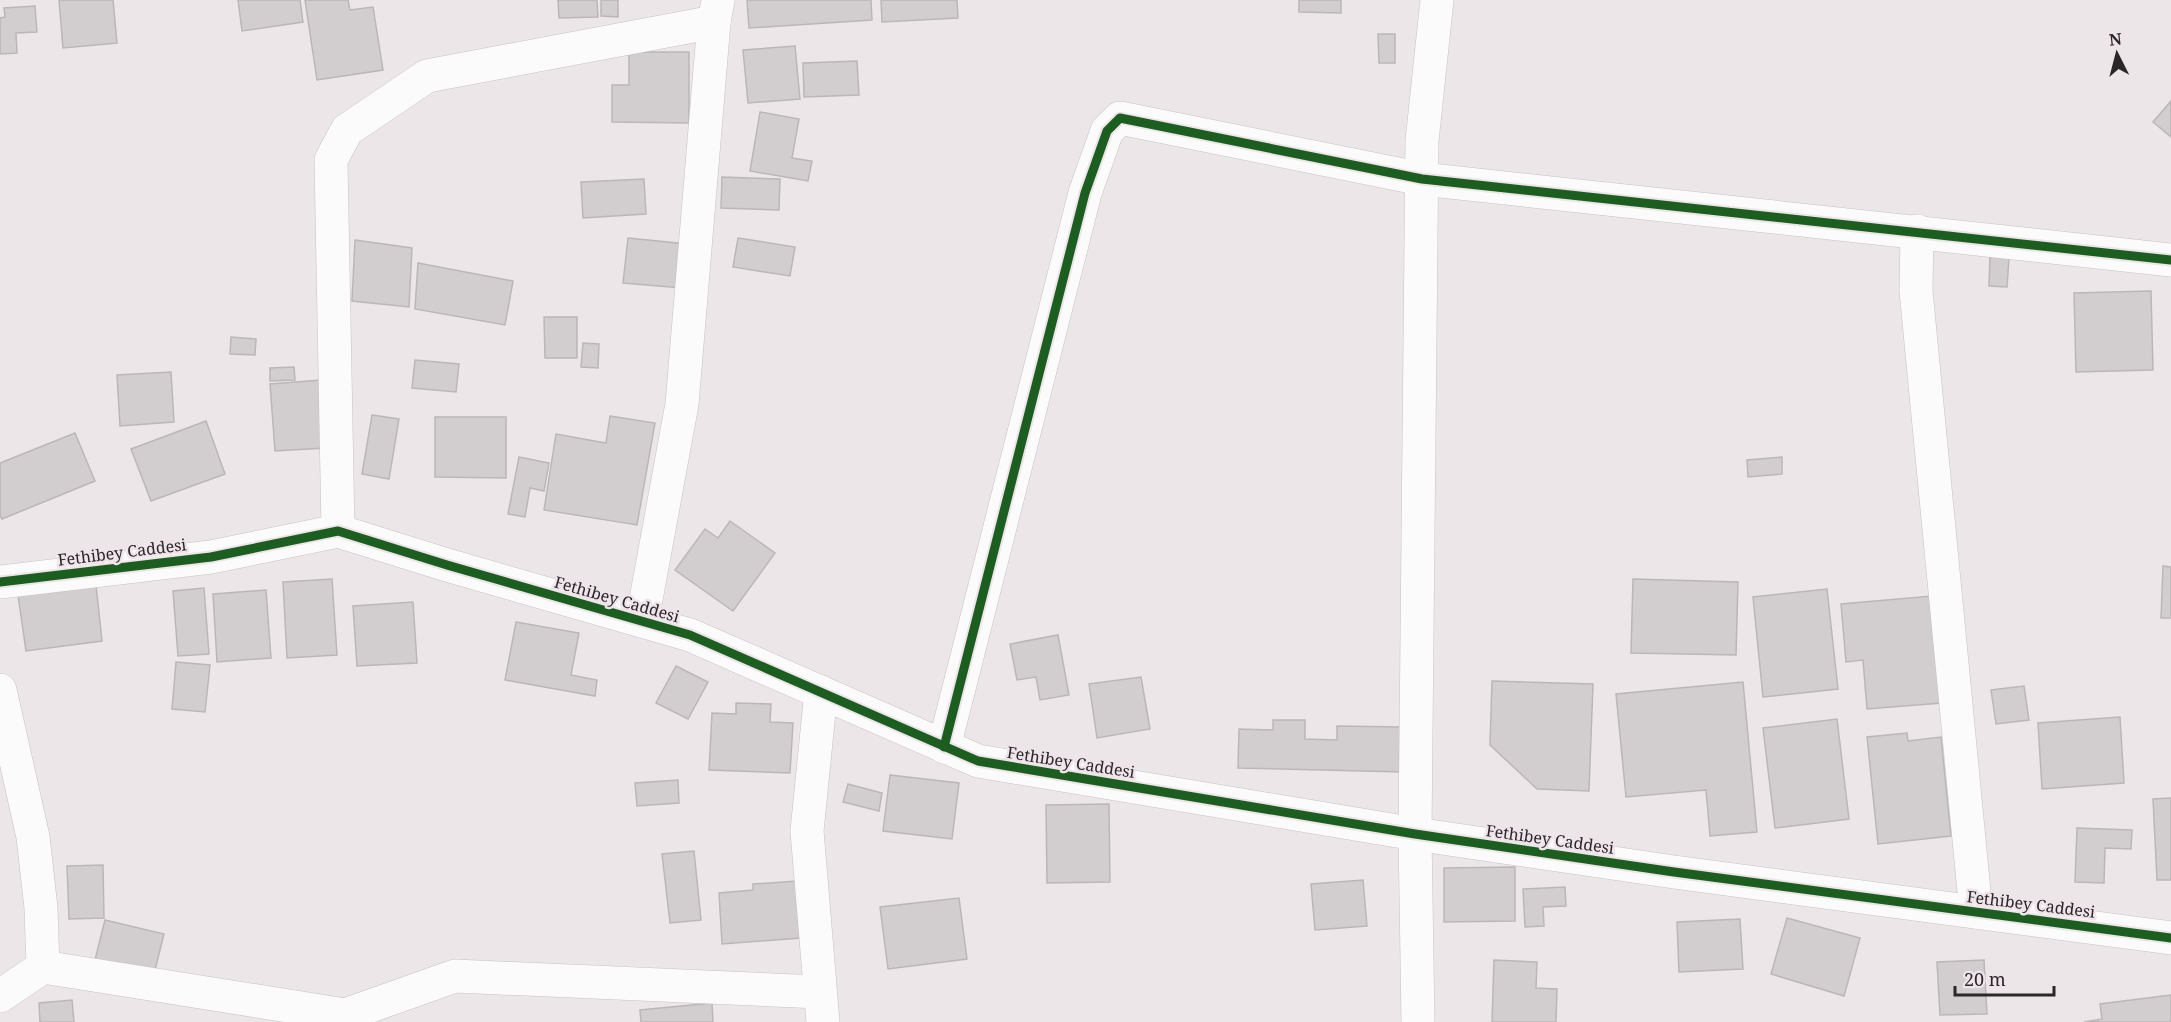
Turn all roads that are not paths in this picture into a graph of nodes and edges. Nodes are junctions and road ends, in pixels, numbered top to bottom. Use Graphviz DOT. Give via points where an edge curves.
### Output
graph roads {
  1 [pos="1437,0"];
  2 [pos="716,11"];
  3 [pos="1422,179"];
  4 [pos="1917,231"];
  5 [pos="2171,260"];
  6 [pos="338,531"];
  7 [pos="0,582"];
  8 [pos="642,621"];
  9 [pos="0,690"];
  10 [pos="821,692"];
  11 [pos="944,747"];
  12 [pos="1415,834"];
  13 [pos="1976,912"];
  14 [pos="2171,938"];
  15 [pos="43,967"];
  16 [pos="0,996"];
  17 [pos="821,1007"];
  18 [pos="345,1019"];
  19 [pos="1418,1022"];
  1 -- 3 [label="street" via="1422,141"];
  2 -- 6 [label="street" via="427,76 346,130 331,160"];
  2 -- 8 [label="street" via="682,404"];
  3 -- 4 [label="street"];
  3 -- 11 [label="street" via="1120,117 1107,131 1085,193"];
  3 -- 12 [label="street"];
  4 -- 5 [label="street"];
  4 -- 13 [label="street" via="1916,291"];
  6 -- 7 [label="street, Fethibey Caddesi" via="211,557"];
  6 -- 8 [label="street, Fethibey Caddesi"];
  8 -- 10 [label="street, Fethibey Caddesi" via="690,635"];
  9 -- 15 [label="street" via="33,837"];
  10 -- 11 [label="street, Fethibey Caddesi"];
  10 -- 17 [label="street" via="807,831"];
  11 -- 12 [label="street, Fethibey Caddesi" via="978,761"];
  12 -- 13 [label="street, Fethibey Caddesi"];
  12 -- 19 [label="street"];
  13 -- 14 [label="street, Fethibey Caddesi"];
  15 -- 16 [label="street"];
  15 -- 18 [label="street"];
  17 -- 18 [label="street" via="455,975"];
}
